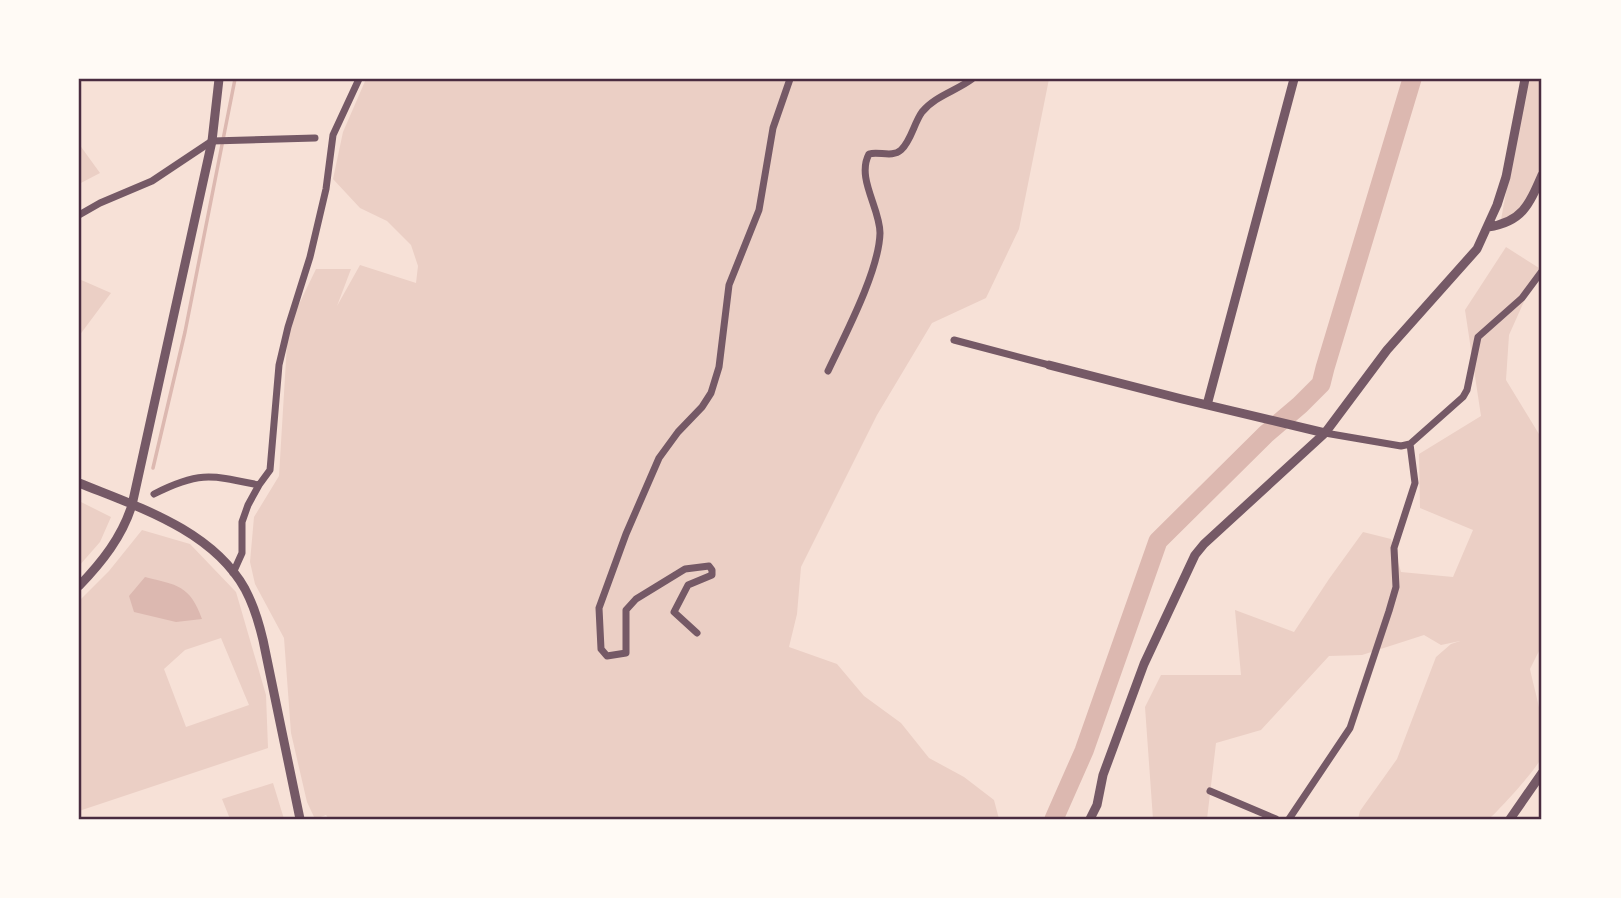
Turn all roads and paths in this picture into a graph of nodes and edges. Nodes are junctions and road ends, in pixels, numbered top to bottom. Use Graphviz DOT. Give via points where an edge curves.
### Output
graph roads {
  1 [pos="219,79"];
  2 [pos="359,79"];
  3 [pos="790,79"];
  4 [pos="972,79"];
  5 [pos="1294,79"];
  6 [pos="1525,79"];
  7 [pos="315,138"];
  8 [pos="212,141"];
  9 [pos="1542,175"];
  10 [pos="79,215"];
  11 [pos="1488,227"];
  12 [pos="1542,271"];
  13 [pos="954,340"];
  14 [pos="1049,365"];
  15 [pos="828,371"];
  16 [pos="1207,405"];
  17 [pos="1325,433"];
  18 [pos="1410,444"];
  19 [pos="79,483"];
  20 [pos="259,485"];
  21 [pos="154,494"];
  22 [pos="132,505"];
  23 [pos="233,573"];
  24 [pos="79,586"];
  25 [pos="697,633"];
  26 [pos="1542,773"];
  27 [pos="1210,791"];
  28 [pos="300,819"];
  29 [pos="1090,819"];
  30 [pos="1276,819"];
  31 [pos="1289,819"];
  32 [pos="1510,819"];
  1 -- 8 [label="street"];
  2 -- 20 [label="street" via="333,135 326,189 279,365 270,470"];
  3 -- 25 [label="street" via="773,128 759,210 729,285 719,367 710,393 659,458 600,608 601,649 607,656 626,653 626,610 636,599 685,569 709,566 712,575 688,585 674,612"];
  4 -- 15 [label="street" via="935,99 900,151 878,151 869,154 865,162 880,232 877,250 864,292"];
  5 -- 16 [label="street"];
  6 -- 11 [label="street" via="1506,177"];
  7 -- 8 [label="street"];
  8 -- 10 [label="street" via="152,181"];
  8 -- 22 [label="street"];
  9 -- 11 [label="street" via="1515,219"];
  11 -- 17 [label="street" via="1464,266 1387,349"];
  12 -- 18 [label="street" via="1522,298 1478,337 1463,397"];
  13 -- 14 [label="street"];
  14 -- 16 [label="street"];
  16 -- 17 [label="street"];
  17 -- 18 [label="street"];
  17 -- 29 [label="street" via="1195,555 1144,664"];
  18 -- 31 [label="street" via="1415,483 1394,548 1396,587 1390,611 1350,728"];
  19 -- 22 [label="street"];
  20 -- 21 [label="street" via="198,476"];
  20 -- 23 [label="street" via="242,522 242,553"];
  22 -- 23 [label="street" via="189,533"];
  22 -- 24 [label="street" via="126,525"];
  23 -- 28 [label="street" via="258,622"];
  26 -- 32 [label="street"];
  27 -- 30 [label="street"];
}
